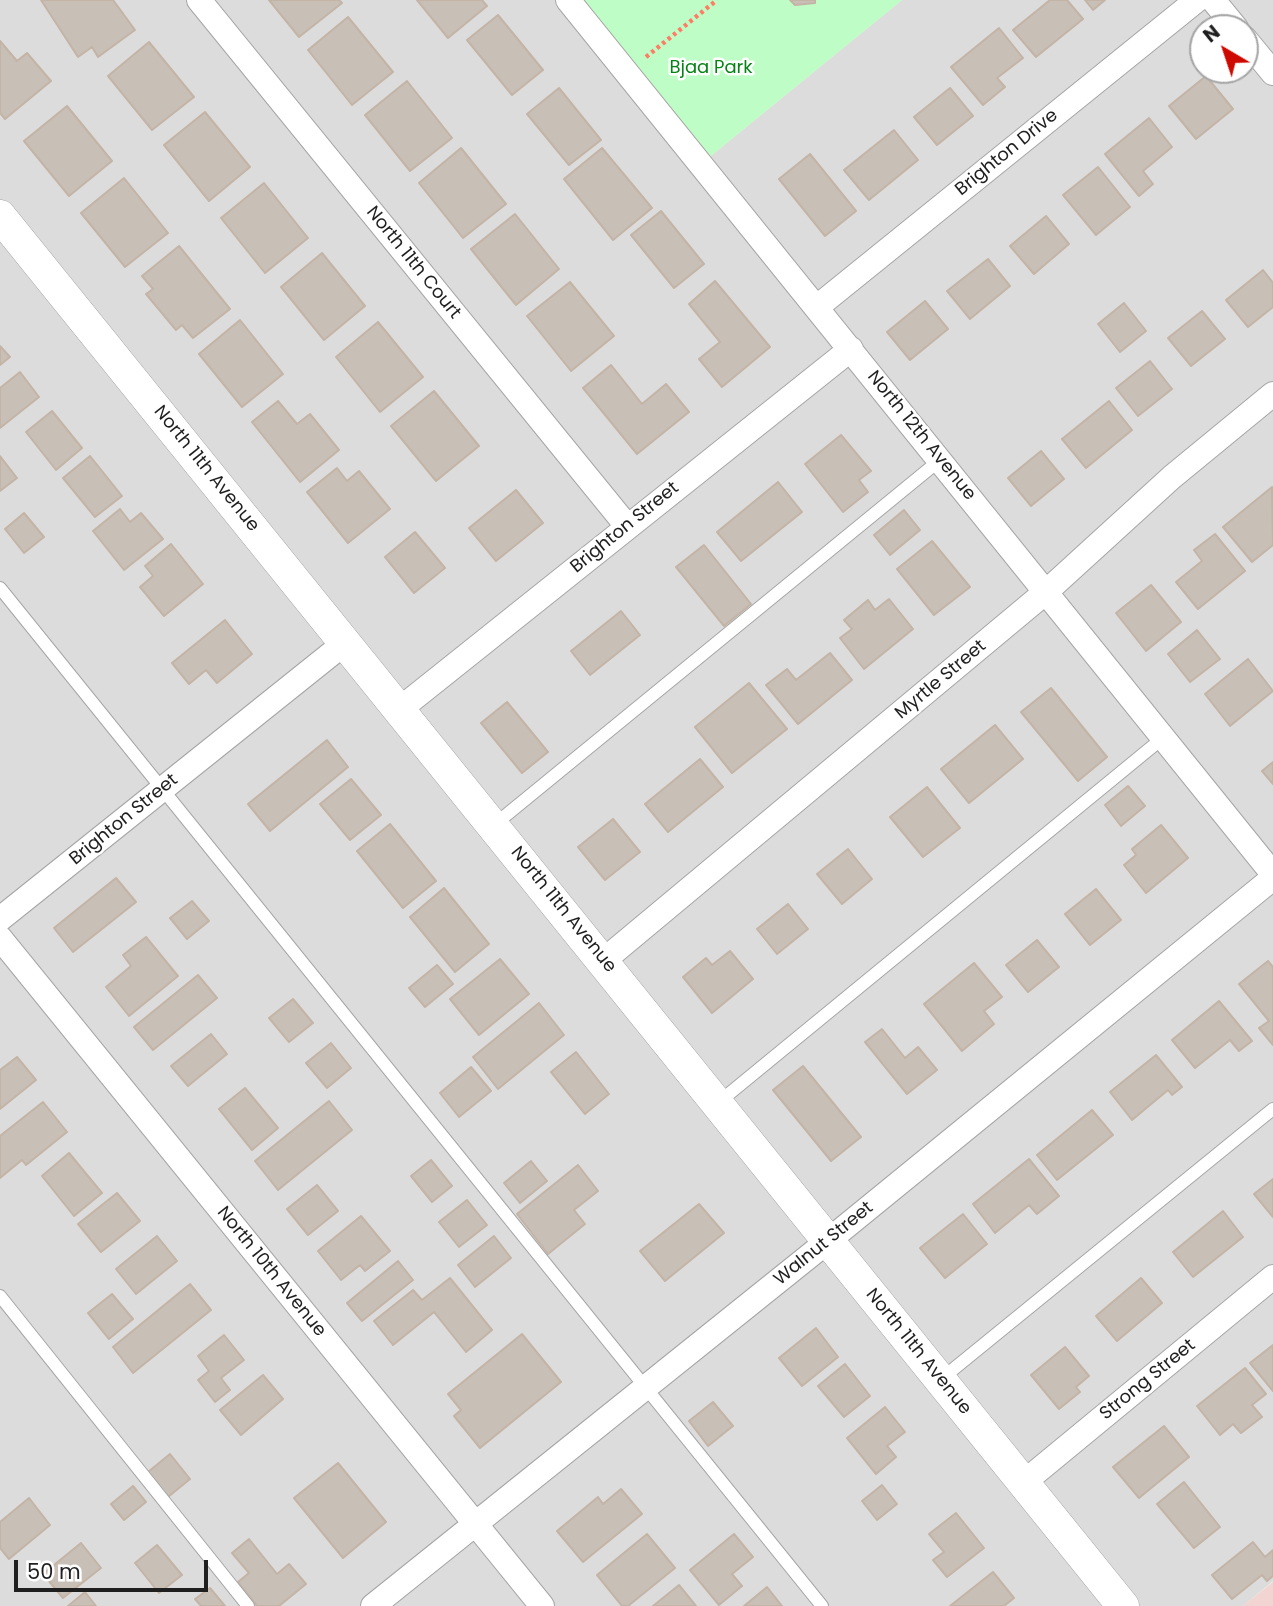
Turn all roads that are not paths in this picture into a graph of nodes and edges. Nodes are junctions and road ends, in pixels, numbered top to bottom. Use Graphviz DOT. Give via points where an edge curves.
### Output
graph roads {
  1 [pos="199,0"];
  2 [pos="568,0"];
  3 [pos="1197,0"];
  4 [pos="1213,0"];
  5 [pos="1224,14"];
  6 [pos="1259,56"];
  7 [pos="1273,73"];
  8 [pos="0,216"];
  9 [pos="817,307"];
  10 [pos="851,349"];
  11 [pos="1273,394"];
  12 [pos="940,460"];
  13 [pos="627,526"];
  14 [pos="0,589"];
  15 [pos="1047,591"];
  16 [pos="346,642"];
  17 [pos="400,709"];
  18 [pos="1164,737"];
  19 [pos="162,789"];
  20 [pos="494,825"];
  21 [pos="1273,876"];
  22 [pos="0,919"];
  23 [pos="0,938"];
  24 [pos="603,961"];
  25 [pos="719,1102"];
  26 [pos="1273,1109"];
  27 [pos="828,1241"];
  28 [pos="1273,1277"];
  29 [pos="0,1296"];
  30 [pos="940,1380"];
  31 [pos="646,1387"];
  32 [pos="1023,1483"];
  33 [pos="476,1524"];
  34 [pos="248,1606"];
  35 [pos="373,1606"];
  36 [pos="542,1606"];
  37 [pos="822,1606"];
  38 [pos="1123,1606"];
  1 -- 13 [label="street, North 11th Court"];
  2 -- 9 [label="street, North 12th Avenue"];
  3 -- 9 [label="street, Brighton Drive"];
  4 -- 5 [label="street"];
  6 -- 7 [label="street"];
  8 -- 16 [label="street, North 11th Avenue"];
  9 -- 10 [label="street, North 12th Avenue"];
  10 -- 12 [label="street, North 12th Avenue"];
  10 -- 13 [label="street, Brighton Street"];
  11 -- 15 [label="street, Myrtle Street" via="1172,477"];
  12 -- 15 [label="street, North 12th Avenue"];
  12 -- 20 [label="lane"];
  13 -- 17 [label="street, Brighton Street"];
  14 -- 19 [label="lane"];
  15 -- 18 [label="street, North 12th Avenue"];
  15 -- 24 [label="street, Myrtle Street"];
  16 -- 17 [label="street, North 11th Avenue"];
  16 -- 19 [label="street, Brighton Street"];
  17 -- 20 [label="street, North 11th Avenue"];
  18 -- 21 [label="street, North 12th Avenue"];
  18 -- 25 [label="lane"];
  19 -- 22 [label="street, Brighton Street"];
  19 -- 31 [label="lane"];
  20 -- 24 [label="street, North 11th Avenue"];
  21 -- 27 [label="street, Walnut Street"];
  23 -- 33 [label="street, North 10th Avenue"];
  24 -- 25 [label="street, North 11th Avenue"];
  25 -- 27 [label="street, North 11th Avenue"];
  26 -- 30 [label="lane"];
  27 -- 30 [label="street, North 11th Avenue"];
  27 -- 31 [label="street, Walnut Street"];
  28 -- 32 [label="street, Strong Street"];
  29 -- 34 [label="lane"];
  30 -- 32 [label="street, North 11th Avenue"];
  31 -- 33 [label="street, Walnut Street"];
  31 -- 37 [label="lane"];
  32 -- 38 [label="street, North 11th Avenue"];
  33 -- 35 [label="street, Walnut Street"];
  33 -- 36 [label="street, North 10th Avenue"];
}
